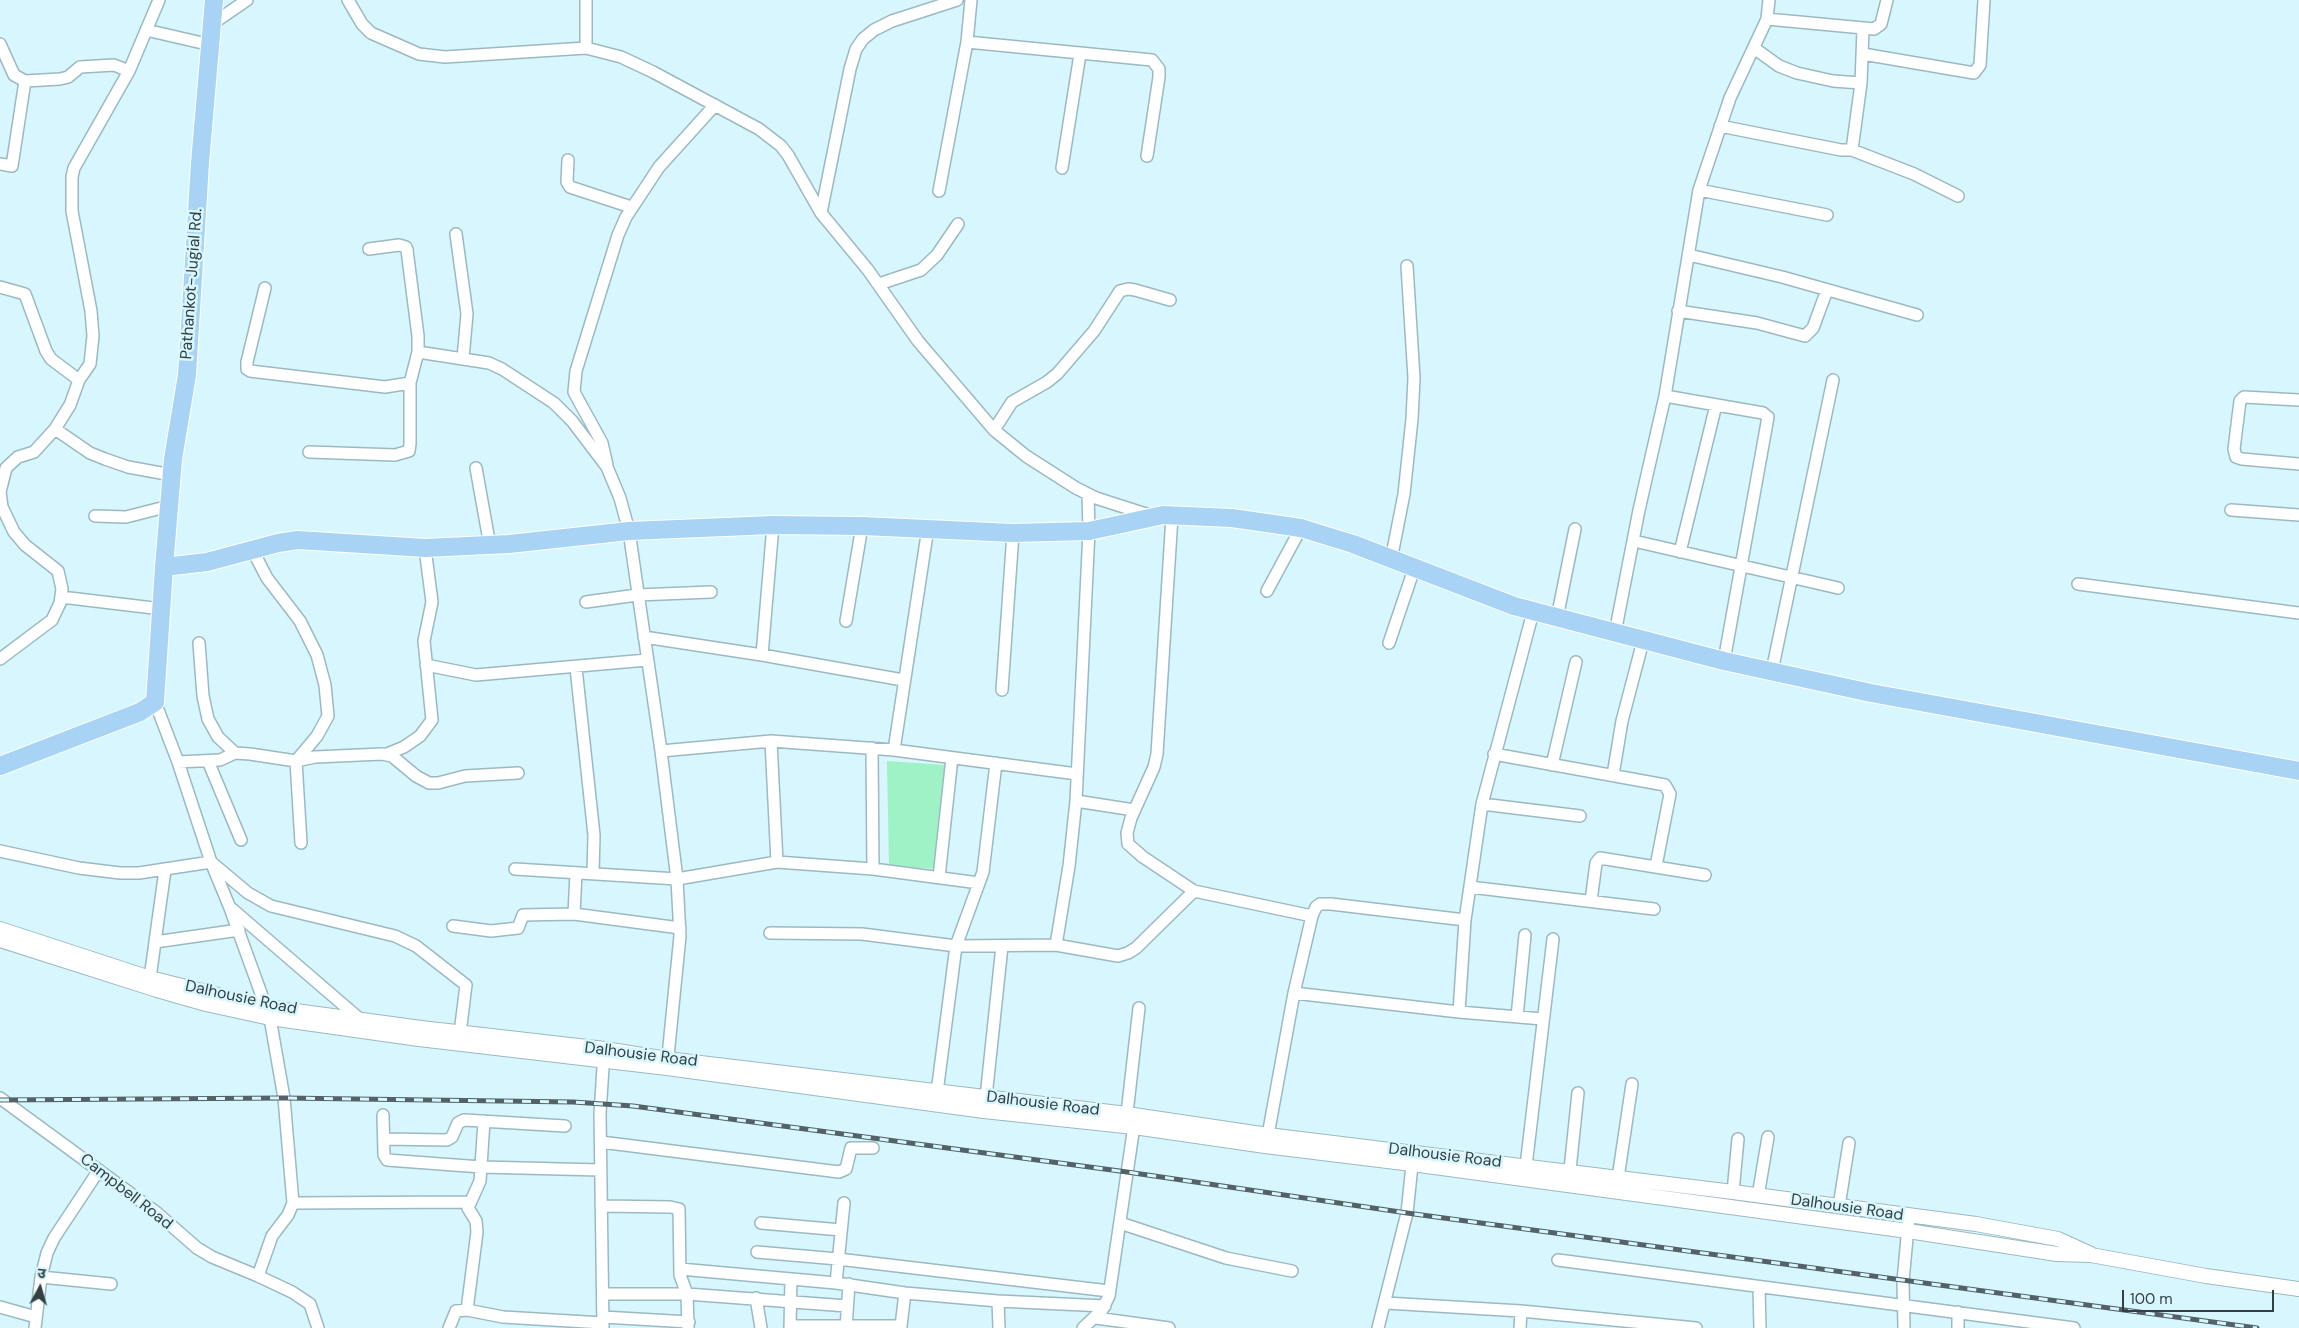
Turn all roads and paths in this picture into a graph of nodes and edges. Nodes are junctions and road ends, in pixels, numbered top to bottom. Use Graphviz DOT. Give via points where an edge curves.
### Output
graph roads {
  1 [pos="159,0"];
  2 [pos="214,0"];
  3 [pos="247,0"];
  4 [pos="348,0"];
  5 [pos="586,0"];
  6 [pos="957,0"];
  7 [pos="971,0"];
  8 [pos="1769,0"];
  9 [pos="1886,0"];
  10 [pos="1984,0"];
  11 [pos="1766,19"];
  12 [pos="212,24"];
  13 [pos="1863,29"];
  14 [pos="146,30"];
  15 [pos="967,42"];
  16 [pos="0,44"];
  17 [pos="211,45"];
  18 [pos="586,48"];
  19 [pos="1754,48"];
  20 [pos="1080,54"];
  21 [pos="1863,54"];
  22 [pos="129,71"];
  23 [pos="25,81"];
  24 [pos="1861,83"];
  25 [pos="715,104"];
  26 [pos="1720,126"];
  27 [pos="1852,150"];
  28 [pos="1147,156"];
  29 [pos="568,160"];
  30 [pos="0,164"];
  31 [pos="1062,168"];
  32 [pos="1699,190"];
  33 [pos="939,191"];
  34 [pos="1958,196"];
  35 [pos="631,207"];
  36 [pos="821,213"];
  37 [pos="1827,215"];
  38 [pos="958,224"];
  39 [pos="456,234"];
  40 [pos="369,250"];
  41 [pos="1689,255"];
  42 [pos="1407,266"];
  43 [pos="880,284"];
  44 [pos="0,286"];
  45 [pos="264,288"];
  46 [pos="1827,290"];
  47 [pos="1170,300"];
  48 [pos="1678,311"];
  49 [pos="1918,315"];
  50 [pos="418,352"];
  51 [pos="463,358"];
  52 [pos="79,380"];
  53 [pos="1832,380"];
  54 [pos="410,383"];
  55 [pos="1665,396"];
  56 [pos="2299,400"];
  57 [pos="1716,405"];
  58 [pos="55,430"];
  59 [pos="994,430"];
  60 [pos="309,452"];
  61 [pos="2299,464"];
  62 [pos="607,466"];
  63 [pos="3,468"];
  64 [pos="476,468"];
  65 [pos="172,475"];
  66 [pos="1088,494"];
  67 [pos="169,506"];
  68 [pos="2231,510"];
  69 [pos="2299,515"];
  70 [pos="95,516"];
  71 [pos="1152,516"];
  72 [pos="1172,516"];
  73 [pos="773,525"];
  74 [pos="862,526"];
  75 [pos="928,528"];
  76 [pos="1301,528"];
  77 [pos="1575,529"];
  78 [pos="629,530"];
  79 [pos="1089,531"];
  80 [pos="1013,533"];
  81 [pos="1634,542"];
  82 [pos="490,546"];
  83 [pos="426,548"];
  84 [pos="252,549"];
  85 [pos="1680,552"];
  86 [pos="1391,560"];
  87 [pos="164,567"];
  88 [pos="1741,567"];
  89 [pos="1414,569"];
  90 [pos="1791,577"];
  91 [pos="2078,584"];
  92 [pos="1838,588"];
  93 [pos="1267,591"];
  94 [pos="711,592"];
  95 [pos="638,595"];
  96 [pos="61,597"];
  97 [pos="586,602"];
  98 [pos="162,609"];
  99 [pos="1533,612"];
  100 [pos="2299,613"];
  101 [pos="1556,618"];
  102 [pos="846,621"];
  103 [pos="1615,633"];
  104 [pos="644,637"];
  105 [pos="1643,641"];
  106 [pos="199,643"];
  107 [pos="1389,643"];
  108 [pos="762,655"];
  109 [pos="0,659"];
  110 [pos="647,660"];
  111 [pos="1724,661"];
  112 [pos="1576,662"];
  113 [pos="426,665"];
  114 [pos="576,668"];
  115 [pos="1772,671"];
  116 [pos="903,680"];
  117 [pos="1002,690"];
  118 [pos="155,702"];
  119 [pos="770,742"];
  120 [pos="872,748"];
  121 [pos="894,750"];
  122 [pos="661,751"];
  123 [pos="234,753"];
  124 [pos="387,754"];
  125 [pos="1494,754"];
  126 [pos="952,758"];
  127 [pos="208,760"];
  128 [pos="296,761"];
  129 [pos="178,762"];
  130 [pos="996,763"];
  131 [pos="1552,765"];
  132 [pos="0,766"];
  133 [pos="2299,771"];
  134 [pos="518,773"];
  135 [pos="1077,774"];
  136 [pos="1613,775"];
  137 [pos="1076,801"];
  138 [pos="1482,804"];
  139 [pos="1134,810"];
  140 [pos="1580,816"];
  141 [pos="242,840"];
  142 [pos="301,844"];
  143 [pos="0,851"];
  144 [pos="211,862"];
  145 [pos="777,862"];
  146 [pos="1656,866"];
  147 [pos="515,869"];
  148 [pos="873,869"];
  149 [pos="165,870"];
  150 [pos="576,873"];
  151 [pos="593,874"];
  152 [pos="1705,875"];
  153 [pos="939,877"];
  154 [pos="677,878"];
  155 [pos="979,883"];
  156 [pos="1470,887"];
  157 [pos="1194,891"];
  158 [pos="1591,902"];
  159 [pos="230,908"];
  160 [pos="1654,909"];
  161 [pos="574,914"];
  162 [pos="1312,916"];
  163 [pos="1465,920"];
  164 [pos="453,926"];
  165 [pos="680,928"];
  166 [pos="0,929"];
  167 [pos="239,930"];
  168 [pos="770,933"];
  169 [pos="1525,934"];
  170 [pos="1553,939"];
  171 [pos="0,940"];
  172 [pos="155,942"];
  173 [pos="1056,945"];
  174 [pos="956,946"];
  175 [pos="1002,946"];
  176 [pos="41,948"];
  177 [pos="150,978"];
  178 [pos="1294,993"];
  179 [pos="1139,1008"];
  180 [pos="1459,1012"];
  181 [pos="268,1013"];
  182 [pos="1516,1017"];
  183 [pos="1543,1019"];
  184 [pos="360,1020"];
  185 [pos="376,1033"];
  186 [pos="460,1033"];
  187 [pos="604,1054"];
  188 [pos="667,1063"];
  189 [pos="1632,1084"];
  190 [pos="1578,1093"];
  191 [pos="936,1097"];
  192 [pos="986,1097"];
  193 [pos="0,1098"];
  194 [pos="383,1115"];
  195 [pos="1131,1121"];
  196 [pos="484,1122"];
  197 [pos="565,1126"];
  198 [pos="1268,1135"];
  199 [pos="1768,1137"];
  200 [pos="384,1139"];
  201 [pos="1738,1139"];
  202 [pos="601,1142"];
  203 [pos="1849,1143"];
  204 [pos="873,1148"];
  205 [pos="1412,1158"];
  206 [pos="1526,1166"];
  207 [pos="481,1167"];
  208 [pos="99,1170"];
  209 [pos="601,1170"];
  210 [pos="1618,1178"];
  211 [pos="1569,1179"];
  212 [pos="1733,1192"];
  213 [pos="1758,1196"];
  214 [pos="468,1202"];
  215 [pos="293,1203"];
  216 [pos="844,1203"];
  217 [pos="602,1206"];
  218 [pos="1839,1206"];
  219 [pos="1909,1216"];
  220 [pos="761,1223"];
  221 [pos="1120,1223"];
  222 [pos="841,1230"];
  223 [pos="1908,1231"];
  224 [pos="757,1252"];
  225 [pos="2091,1255"];
  226 [pos="838,1259"];
  227 [pos="1558,1260"];
  228 [pos="680,1269"];
  229 [pos="1292,1271"];
  230 [pos="258,1276"];
  231 [pos="41,1277"];
  232 [pos="791,1279"];
  233 [pos="836,1283"];
  234 [pos="111,1284"];
  235 [pos="848,1284"];
  236 [pos="1759,1287"];
  237 [pos="2299,1289"];
  238 [pos="1109,1291"];
  239 [pos="905,1293"];
  240 [pos="603,1294"];
  241 [pos="687,1294"];
  242 [pos="756,1298"];
  243 [pos="791,1300"];
  244 [pos="998,1302"];
  245 [pos="1386,1303"];
  246 [pos="1903,1304"];
  247 [pos="847,1306"];
  248 [pos="1104,1306"];
  249 [pos="0,1307"];
  250 [pos="467,1310"];
  251 [pos="1520,1312"];
  252 [pos="1958,1312"];
  253 [pos="1096,1318"];
  254 [pos="603,1322"];
  255 [pos="35,1323"];
  256 [pos="688,1325"];
  257 [pos="790,1327"];
  258 [pos="846,1327"];
  259 [pos="318,1328"];
  260 [pos="449,1328"];
  261 [pos="761,1328"];
  262 [pos="999,1328"];
  263 [pos="1083,1328"];
  264 [pos="1164,1328"];
  265 [pos="1378,1328"];
  266 [pos="1520,1328"];
  267 [pos="1696,1328"];
  268 [pos="1760,1328"];
  269 [pos="1904,1328"];
  270 [pos="1958,1328"];
  271 [pos="2074,1328"];
  1 -- 14 [label="street"];
  2 -- 12 [label="main road, Pathankot-Jugial Rd."];
  3 -- 12 [label="street"];
  4 -- 18 [label="street" via="371,33 395,45 433,56"];
  5 -- 18 [label="street"];
  6 -- 36 [label="street" via="880,27 863,39 856,49"];
  7 -- 15 [label="street"];
  8 -- 11 [label="street"];
  9 -- 13 [label="street" via="1881,24 1874,29"];
  10 -- 21 [label="street" via="1980,65 1974,73"];
  11 -- 13 [label="street"];
  11 -- 19 [label="street"];
  12 -- 17 [label="main road, Pathankot-Jugial Rd."];
  13 -- 21 [label="street"];
  14 -- 17 [label="street"];
  14 -- 22 [label="street"];
  15 -- 20 [label="street"];
  15 -- 33 [label="street"];
  16 -- 23 [label="street" via="14,75"];
  17 -- 65 [label="main road, Pathankot-Jugial Rd." via="187,375"];
  18 -- 25 [label="street" via="621,57"];
  19 -- 24 [label="street" via="1779,66 1797,73 1832,81"];
  19 -- 26 [label="street"];
  20 -- 28 [label="street" via="1147,59 1156,63 1159,77"];
  20 -- 31 [label="street"];
  21 -- 24 [label="street"];
  22 -- 23 [label="street" via="114,65 80,67 68,77"];
  22 -- 52 [label="street" via="74,168 72,177 72,211 93,336 90,364"];
  23 -- 30 [label="street" via="12,166"];
  24 -- 27 [label="street"];
  25 -- 35 [label="street" via="659,167"];
  25 -- 36 [label="street" via="759,129 781,146"];
  26 -- 27 [label="street"];
  26 -- 32 [label="street"];
  27 -- 34 [label="street" via="1914,174"];
  29 -- 35 [label="street" via="567,182 570,187"];
  32 -- 37 [label="street"];
  32 -- 41 [label="street"];
  35 -- 62 [label="street" via="618,234 574,381 574,392 602,443"];
  36 -- 43 [label="street"];
  38 -- 43 [label="street" via="937,255 921,270"];
  39 -- 51 [label="street" via="467,314"];
  40 -- 50 [label="street" via="399,245 406,247"];
  41 -- 46 [label="street"];
  41 -- 48 [label="street"];
  42 -- 86 [label="street" via="1414,378 1412,419 1404,494"];
  43 -- 59 [label="street" via="918,341"];
  44 -- 52 [label="street" via="25,294 51,359"];
  45 -- 54 [label="street" via="247,362 250,372 385,387"];
  46 -- 48 [label="street" via="1813,328 1805,336 1758,323"];
  46 -- 49 [label="street"];
  47 -- 59 [label="street" via="1135,290 1120,291 1094,331 1057,374 1012,402"];
  48 -- 55 [label="street"];
  50 -- 51 [label="street"];
  50 -- 54 [label="street"];
  51 -- 62 [label="street" via="502,369 554,404 572,421"];
  52 -- 58 [label="street" via="70,405"];
  53 -- 90 [label="street"];
  54 -- 60 [label="street" via="409,451 395,455"];
  55 -- 57 [label="street"];
  55 -- 81 [label="street"];
  56 -- 61 [label="street" via="2244,397 2240,401 2234,449 2236,457 2242,459"];
  57 -- 85 [label="street"];
  57 -- 88 [label="street" via="1763,413 1768,417"];
  58 -- 63 [label="street" via="34,452"];
  58 -- 65 [label="street" via="105,459"];
  59 -- 66 [label="street" via="1026,456"];
  62 -- 78 [label="street"];
  63 -- 96 [label="street" via="0,492 6,519 25,545 58,572"];
  64 -- 82 [label="street"];
  65 -- 67 [label="main road, Pathankot-Jugial Rd."];
  66 -- 71 [label="street"];
  66 -- 79 [label="street"];
  67 -- 70 [label="street" via="126,517"];
  67 -- 87 [label="main road, Pathankot-Jugial Rd."];
  68 -- 69 [label="street"];
  71 -- 72 [label="main road"];
  71 -- 79 [label="main road"];
  72 -- 76 [label="main road" via="1250,520"];
  72 -- 139 [label="street" via="1157,754"];
  73 -- 74 [label="main road"];
  73 -- 78 [label="main road"];
  73 -- 108 [label="street"];
  74 -- 75 [label="main road"];
  74 -- 102 [label="street"];
  75 -- 80 [label="main road"];
  75 -- 116 [label="street"];
  76 -- 86 [label="main road"];
  76 -- 93 [label="street"];
  77 -- 101 [label="street"];
  78 -- 82 [label="main road"];
  78 -- 95 [label="street"];
  79 -- 80 [label="main road"];
  79 -- 135 [label="street"];
  80 -- 117 [label="street"];
  81 -- 85 [label="street"];
  81 -- 103 [label="street"];
  82 -- 83 [label="main road"];
  83 -- 84 [label="main road" via="298,540"];
  83 -- 113 [label="street" via="432,602 425,632"];
  84 -- 87 [label="main road" via="207,562"];
  84 -- 128 [label="street" via="267,578 300,621 317,655 325,685 328,716 317,736"];
  85 -- 88 [label="street"];
  86 -- 89 [label="main road"];
  87 -- 98 [label="main road, Pathankot-Jugial Rd."];
  88 -- 90 [label="street"];
  88 -- 111 [label="street"];
  89 -- 99 [label="main road"];
  89 -- 107 [label="street"];
  90 -- 92 [label="street"];
  90 -- 115 [label="street"];
  91 -- 100 [label="street"];
  94 -- 95 [label="street"];
  95 -- 97 [label="street"];
  95 -- 104 [label="street"];
  96 -- 98 [label="street"];
  96 -- 109 [label="street" via="52,620"];
  98 -- 118 [label="main road, Pathankot-Jugial Rd."];
  99 -- 101 [label="main road"];
  99 -- 125 [label="street"];
  101 -- 103 [label="main road"];
  103 -- 105 [label="main road"];
  104 -- 108 [label="street"];
  104 -- 110 [label="street"];
  105 -- 111 [label="main road"];
  105 -- 136 [label="street" via="1622,721"];
  106 -- 123 [label="street" via="208,719 218,737"];
  108 -- 116 [label="street"];
  110 -- 114 [label="street"];
  110 -- 122 [label="street"];
  111 -- 115 [label="main road"];
  112 -- 131 [label="street"];
  113 -- 114 [label="street" via="476,675"];
  113 -- 124 [label="street" via="432,720 420,736"];
  114 -- 151 [label="street" via="594,835"];
  115 -- 133 [label="main road"];
  116 -- 121 [label="street"];
  118 -- 129 [label="street"];
  118 -- 132 [label="main road" via="140,712"];
  119 -- 120 [label="street"];
  119 -- 122 [label="street"];
  119 -- 145 [label="street"];
  120 -- 121 [label="street"];
  120 -- 148 [label="street"];
  121 -- 126 [label="street"];
  122 -- 154 [label="street"];
  123 -- 127 [label="street" via="220,760"];
  123 -- 128 [label="street"];
  124 -- 128 [label="street" via="323,756"];
  124 -- 134 [label="street" via="429,783 465,776"];
  125 -- 131 [label="street"];
  125 -- 138 [label="street"];
  126 -- 130 [label="street"];
  126 -- 153 [label="street"];
  127 -- 129 [label="street"];
  127 -- 141 [label="street"];
  128 -- 142 [label="street"];
  129 -- 144 [label="street"];
  130 -- 135 [label="street"];
  130 -- 155 [label="street"];
  131 -- 136 [label="street"];
  135 -- 137 [label="street"];
  136 -- 146 [label="street" via="1661,784 1670,790"];
  137 -- 139 [label="street"];
  137 -- 173 [label="street"];
  138 -- 140 [label="street"];
  138 -- 156 [label="street"];
  139 -- 157 [label="street" via="1127,833 1130,847"];
  143 -- 149 [label="street" via="120,873"];
  144 -- 149 [label="street"];
  144 -- 159 [label="street"];
  144 -- 186 [label="street" via="248,893 271,906 395,936 416,946 466,986"];
  145 -- 148 [label="street"];
  145 -- 154 [label="street"];
  146 -- 152 [label="street"];
  146 -- 158 [label="street" via="1598,859"];
  147 -- 150 [label="street"];
  148 -- 153 [label="street"];
  149 -- 172 [label="street"];
  150 -- 151 [label="street"];
  150 -- 161 [label="street"];
  151 -- 154 [label="street"];
  153 -- 155 [label="street"];
  154 -- 165 [label="street"];
  155 -- 174 [label="street"];
  156 -- 158 [label="street"];
  156 -- 163 [label="street"];
  157 -- 162 [label="street"];
  157 -- 173 [label="street" via="1128,953 1112,956"];
  158 -- 160 [label="street"];
  159 -- 167 [label="street"];
  159 -- 184 [label="street"];
  161 -- 164 [label="street" via="522,915 518,928 491,931"];
  161 -- 165 [label="street"];
  162 -- 163 [label="street" via="1320,904 1331,904"];
  162 -- 178 [label="street"];
  163 -- 180 [label="street"];
  165 -- 188 [label="street"];
  166 -- 176 [label="street, Dalhousie Road"];
  167 -- 172 [label="street"];
  167 -- 181 [label="street"];
  168 -- 174 [label="street" via="862,934"];
  169 -- 182 [label="street"];
  170 -- 183 [label="street"];
  171 -- 176 [label="street, Dalhousie Road"];
  172 -- 177 [label="street"];
  173 -- 175 [label="street"];
  174 -- 175 [label="street"];
  174 -- 191 [label="street"];
  175 -- 192 [label="street"];
  176 -- 177 [label="street, Dalhousie Road"];
  176 -- 181 [label="street, Dalhousie Road" via="165,993"];
  177 -- 181 [label="street, Dalhousie Road"];
  178 -- 180 [label="street"];
  178 -- 198 [label="street"];
  179 -- 195 [label="street"];
  180 -- 182 [label="street"];
  181 -- 184 [label="street, Dalhousie Road"];
  181 -- 185 [label="street, Dalhousie Road"];
  181 -- 215 [label="street" via="284,1098"];
  182 -- 183 [label="street"];
  183 -- 206 [label="street"];
  184 -- 185 [label="street"];
  184 -- 186 [label="street, Dalhousie Road"];
  185 -- 187 [label="street, Dalhousie Road"];
  186 -- 187 [label="street, Dalhousie Road"];
  187 -- 188 [label="street, Dalhousie Road"];
  187 -- 202 [label="street"];
  188 -- 191 [label="street, Dalhousie Road"];
  189 -- 210 [label="street"];
  190 -- 211 [label="street"];
  191 -- 192 [label="street, Dalhousie Road"];
  191 -- 195 [label="street, Dalhousie Road"];
  192 -- 195 [label="street, Dalhousie Road"];
  193 -- 208 [label="street, Campbell Road"];
  194 -- 200 [label="street"];
  195 -- 198 [label="street, Dalhousie Road"];
  195 -- 205 [label="street, Dalhousie Road" via="1265,1146"];
  195 -- 221 [label="street"];
  196 -- 197 [label="street"];
  196 -- 200 [label="street" via="460,1121 452,1136 443,1140"];
  196 -- 207 [label="street"];
  198 -- 205 [label="street, Dalhousie Road"];
  199 -- 213 [label="street"];
  200 -- 207 [label="street" via="387,1160"];
  201 -- 212 [label="street"];
  202 -- 204 [label="street" via="839,1172 846,1170 852,1148"];
  202 -- 209 [label="street"];
  203 -- 218 [label="street"];
  205 -- 206 [label="street, Dalhousie Road"];
  205 -- 211 [label="street, Dalhousie Road"];
  205 -- 245 [label="street" via="1407,1213"];
  206 -- 211 [label="street, Dalhousie Road"];
  207 -- 209 [label="street"];
  207 -- 214 [label="street" via="478,1186"];
  208 -- 230 [label="street, Campbell Road" via="197,1248"];
  208 -- 231 [label="street" via="54,1238"];
  209 -- 217 [label="street"];
  210 -- 211 [label="street, Dalhousie Road"];
  210 -- 212 [label="street, Dalhousie Road"];
  211 -- 223 [label="street, Dalhousie Road"];
  212 -- 213 [label="street, Dalhousie Road"];
  213 -- 218 [label="street, Dalhousie Road"];
  214 -- 215 [label="street"];
  214 -- 250 [label="street" via="468,1211 476,1221 477,1232"];
  215 -- 230 [label="street" via="272,1236"];
  216 -- 222 [label="street"];
  217 -- 228 [label="street" via="679,1209"];
  217 -- 240 [label="street"];
  218 -- 219 [label="street, Dalhousie Road"];
  219 -- 223 [label="street"];
  219 -- 225 [label="street, Dalhousie Road" via="2050,1237"];
  220 -- 222 [label="street"];
  221 -- 229 [label="street" via="1211,1254"];
  221 -- 238 [label="street"];
  222 -- 226 [label="street"];
  223 -- 225 [label="street, Dalhousie Road" via="2057,1254"];
  223 -- 246 [label="street"];
  224 -- 226 [label="street"];
  225 -- 237 [label="street, Dalhousie Road"];
  226 -- 233 [label="street"];
  226 -- 238 [label="street"];
  227 -- 236 [label="street"];
  228 -- 232 [label="street"];
  228 -- 241 [label="street"];
  230 -- 259 [label="street, Campbell Road" via="310,1304"];
  231 -- 234 [label="street"];
  231 -- 255 [label="street"];
  232 -- 233 [label="street"];
  232 -- 243 [label="street"];
  233 -- 235 [label="street"];
  235 -- 239 [label="street"];
  235 -- 247 [label="street"];
  236 -- 246 [label="street"];
  236 -- 268 [label="street"];
  238 -- 248 [label="street"];
  239 -- 244 [label="street"];
  239 -- 258 [label="street" via="901,1326"];
  240 -- 241 [label="street"];
  240 -- 254 [label="street"];
  241 -- 242 [label="street"];
  241 -- 256 [label="street"];
  242 -- 243 [label="street"];
  242 -- 261 [label="street"];
  243 -- 247 [label="street"];
  243 -- 257 [label="street"];
  244 -- 248 [label="street"];
  244 -- 262 [label="street"];
  245 -- 251 [label="street"];
  245 -- 265 [label="street"];
  246 -- 252 [label="street"];
  246 -- 269 [label="street"];
  247 -- 258 [label="street"];
  248 -- 253 [label="street"];
  249 -- 255 [label="street"];
  250 -- 254 [label="street" via="504,1317"];
  250 -- 260 [label="street" via="456,1311"];
  251 -- 266 [label="street"];
  251 -- 267 [label="street"];
  252 -- 270 [label="street"];
  252 -- 271 [label="street"];
  253 -- 263 [label="street"];
  253 -- 264 [label="street"];
  254 -- 256 [label="street"];
  257 -- 258 [label="street"];
}
